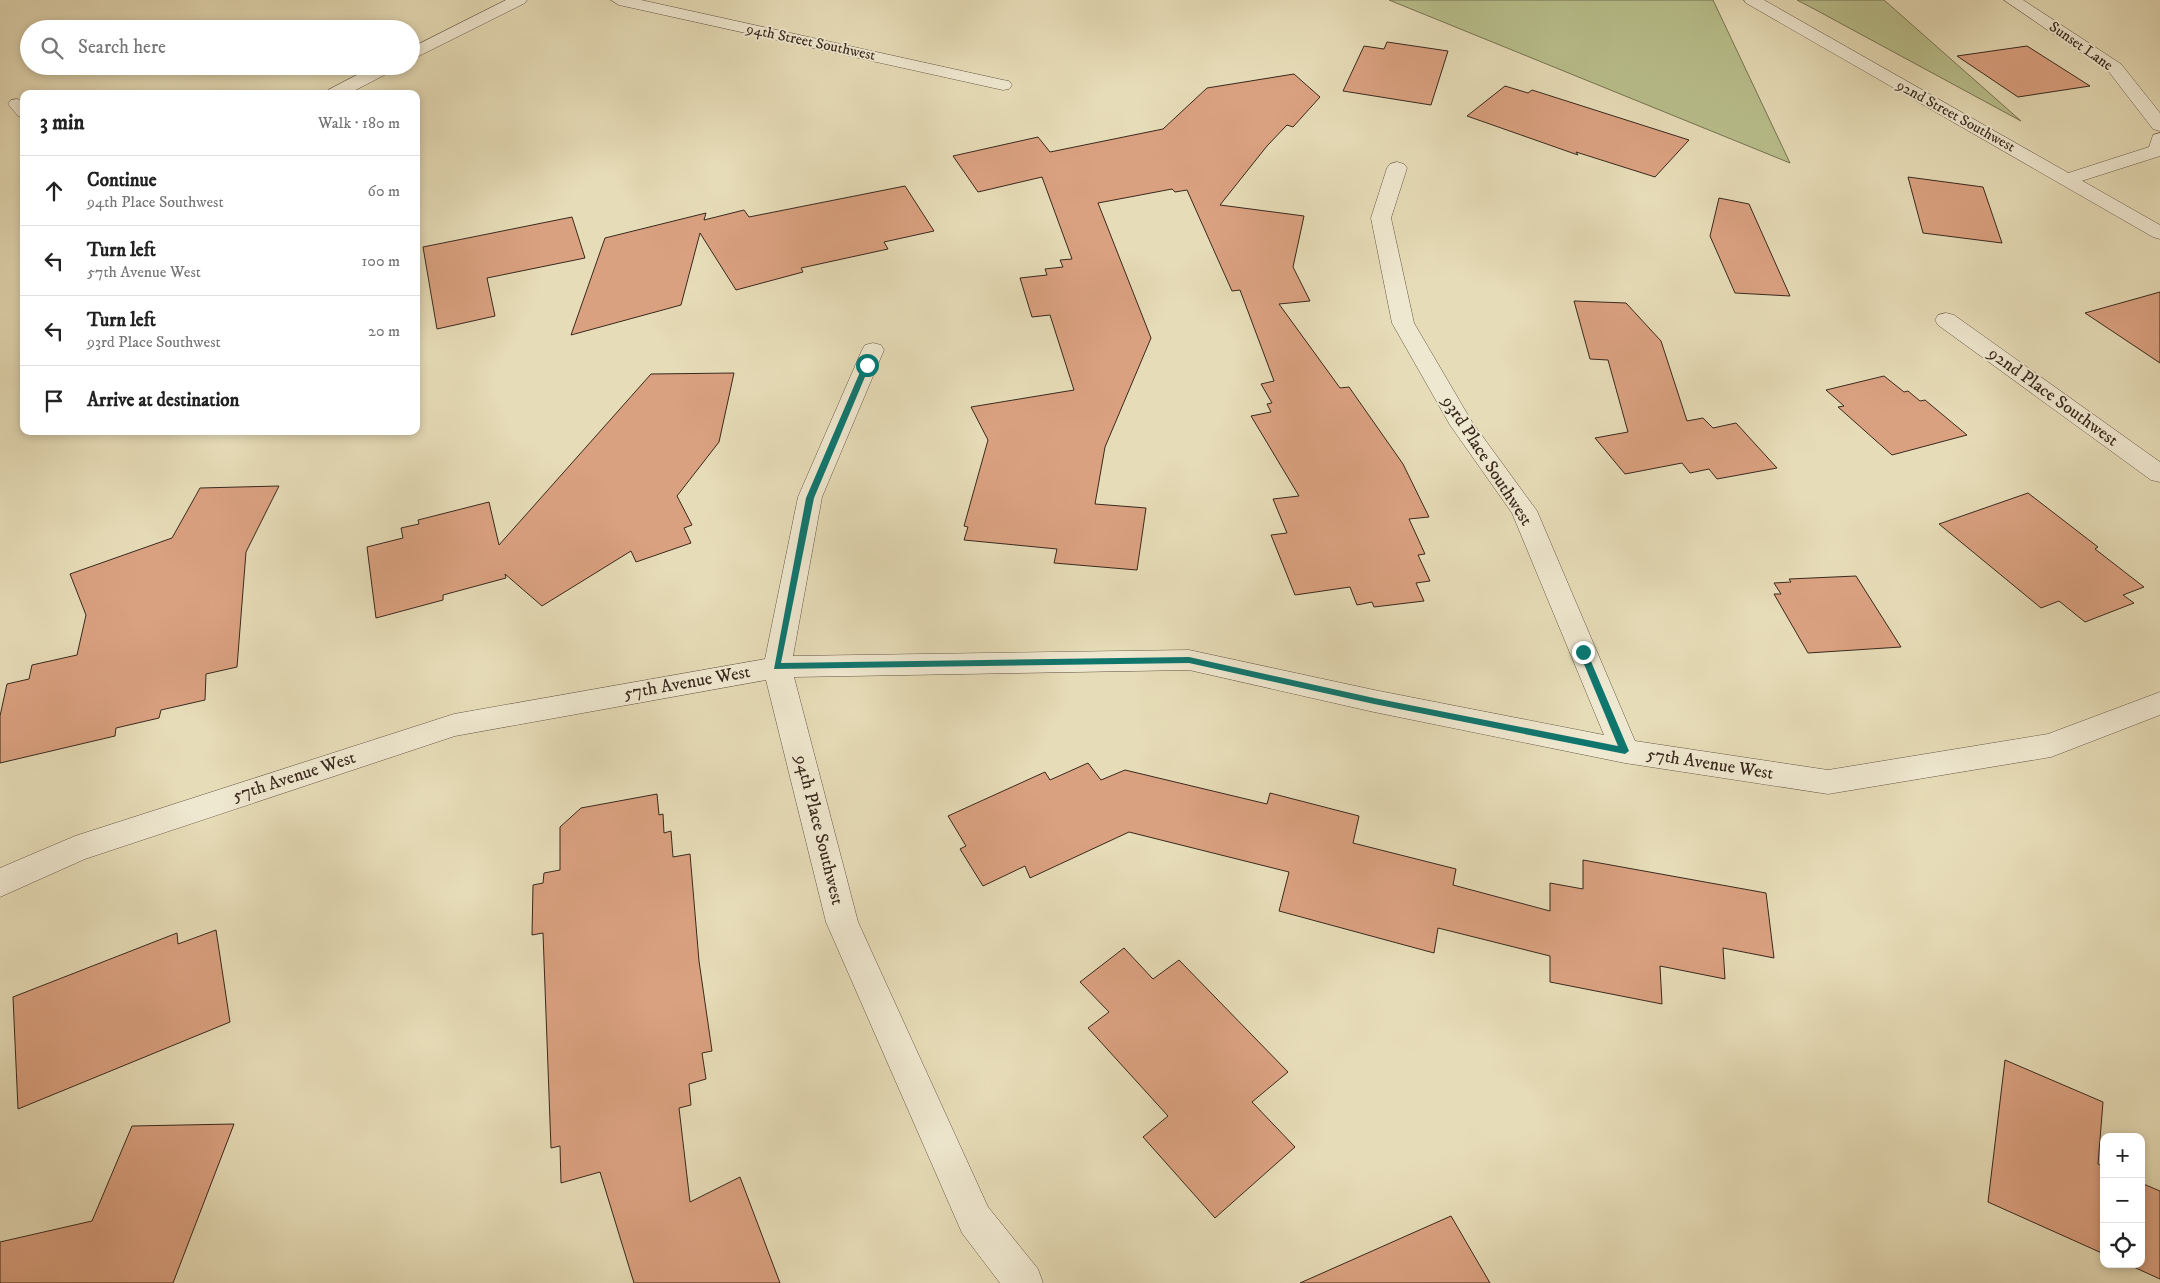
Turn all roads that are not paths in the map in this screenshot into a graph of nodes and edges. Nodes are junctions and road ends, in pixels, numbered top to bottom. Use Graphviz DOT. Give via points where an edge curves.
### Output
graph roads {
  1 [pos="519,0"];
  2 [pos="619,0"];
  3 [pos="1752,0"];
  4 [pos="2012,0"];
  5 [pos="420,50"];
  6 [pos="371,75"];
  7 [pos="1003,84"];
  8 [pos="342,90"];
  9 [pos="2160,125"];
  10 [pos="2160,139"];
  11 [pos="1397,168"];
  12 [pos="2069,179"];
  13 [pos="2160,233"];
  14 [pos="1946,320"];
  15 [pos="873,350"];
  16 [pos="2160,474"];
  17 [pos="777,667"];
  18 [pos="2160,703"];
  19 [pos="1625,751"];
  20 [pos="0,883"];
  21 [pos="1024,1283"];
  1 -- 5 [label="street"];
  2 -- 7 [label="street, 94th Street Southwest"];
  3 -- 12 [label="street, 92nd Street Southwest"];
  4 -- 9 [label="street, Sunset Lane" via="2115,68"];
  6 -- 8 [label="street"];
  10 -- 12 [label="street" via="2158,150"];
  11 -- 19 [label="street, 93rd Place Southwest" via="1381,218 1403,323 1462,425 1524,511"];
  12 -- 13 [label="street, 92nd Street Southwest"];
  14 -- 16 [label="street, 92nd Place Southwest"];
  15 -- 17 [label="street, 94th Place Southwest" via="810,498"];
  17 -- 19 [label="street, 57th Avenue West" via="1189,660"];
  17 -- 20 [label="street, 57th Avenue West" via="454,725 75,849"];
  17 -- 21 [label="street, 94th Place Southwest" via="842,922 974,1220"];
  18 -- 19 [label="street, 57th Avenue West" via="2051,745 1828,782"];
}
